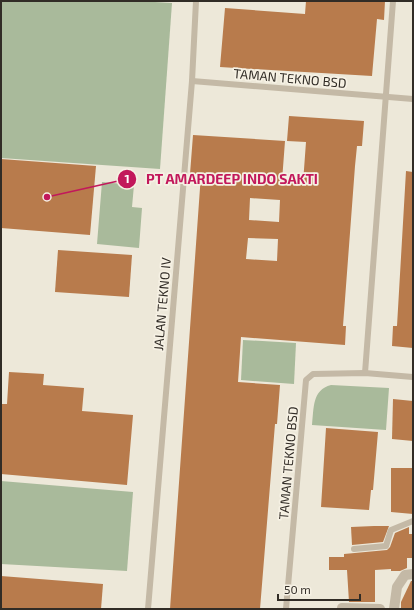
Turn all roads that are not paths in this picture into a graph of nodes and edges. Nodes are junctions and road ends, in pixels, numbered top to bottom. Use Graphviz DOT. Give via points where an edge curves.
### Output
graph roads {
  1 [pos="196,1"];
  2 [pos="393,1"];
  3 [pos="192,81"];
  4 [pos="386,97"];
  5 [pos="413,99"];
  6 [pos="365,373"];
  7 [pos="413,376"];
  8 [pos="413,521"];
  9 [pos="354,549"];
  10 [pos="413,574"];
  11 [pos="342,608"];
  12 [pos="148,609"];
  13 [pos="286,609"];
  14 [pos="380,609"];
  15 [pos="394,609"];
  1 -- 3 [label="lane, JALAN TEKNO IV"];
  2 -- 4 [label="lane"];
  3 -- 4 [label="lane, TAMAN TEKNO BSD"];
  3 -- 12 [label="lane, JALAN TEKNO IV"];
  4 -- 5 [label="lane, TAMAN TEKNO BSD"];
  4 -- 6 [label="lane"];
  6 -- 7 [label="lane, TAMAN TEKNO BSD"];
  6 -- 13 [label="lane, TAMAN TEKNO BSD" via="314,374 306,380"];
  8 -- 9 [label="lane" via="392,530 386,546"];
  10 -- 15 [label="street" via="405,575 398,584"];
  11 -- 14 [label="street"];
}
